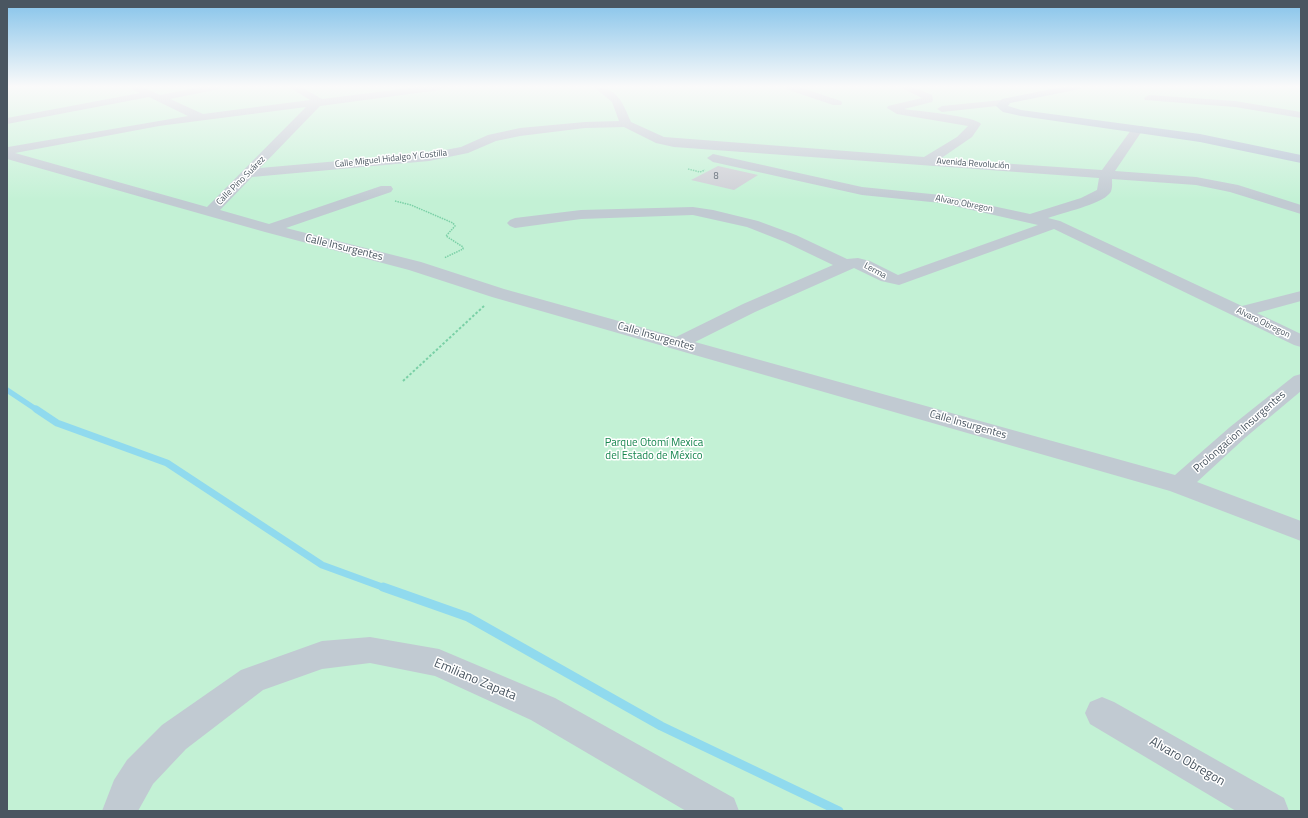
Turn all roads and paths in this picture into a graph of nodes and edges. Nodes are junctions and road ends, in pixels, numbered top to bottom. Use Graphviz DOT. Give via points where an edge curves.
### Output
graph roads {
  1 [pos="147,125"];
  2 [pos="295,125"];
  3 [pos="607,125"];
  4 [pos="609,125"];
  5 [pos="628,125"];
  6 [pos="975,125"];
  7 [pos="1116,125"];
  8 [pos="1138,128"];
  9 [pos="7,151"];
  10 [pos="7,155"];
  11 [pos="1301,159"];
  12 [pos="927,161"];
  13 [pos="355,163"];
  14 [pos="688,169"];
  15 [pos="706,169"];
  16 [pos="249,173"];
  17 [pos="1106,174"];
  18 [pos="386,189"];
  19 [pos="1301,210"];
  20 [pos="210,212"];
  21 [pos="1033,218"];
  22 [pos="515,223"];
  23 [pos="1055,224"];
  24 [pos="270,229"];
  25 [pos="845,265"];
  26 [pos="415,266"];
  27 [pos="498,292"];
  28 [pos="1301,296"];
  29 [pos="1241,312"];
  30 [pos="1301,340"];
  31 [pos="679,343"];
  32 [pos="1301,380"];
  33 [pos="402,382"];
  34 [pos="1179,485"];
  35 [pos="1301,531"];
  36 [pos="1102,714"];
  37 [pos="120,811"];
  38 [pos="721,811"];
  39 [pos="1272,811"];
  1 -- 9 [label="street"];
  2 -- 16 [label="street, Calle Pino Suárez"];
  3 -- 13 [label="street, Calle Miguel Hidalgo Y Costilla" via="520,132 440,155"];
  4 -- 21 [label="street, Alvaro Obregon" via="652,144 862,191 941,199"];
  5 -- 12 [label="street, Avenida Revolución" via="660,140 681,144"];
  6 -- 12 [label="street" via="974,129"];
  7 -- 8 [label="main road"];
  8 -- 11 [label="main road" via="1215,140"];
  8 -- 17 [label="street"];
  10 -- 20 [label="street, Calle Insurgentes"];
  12 -- 17 [label="street, Avenida Revolución"];
  13 -- 16 [label="street, Calle Miguel Hidalgo Y Costilla"];
  13 -- 18 [label="street" via="356,171 364,178"];
  14 -- 15 [label="path" via="700,172"];
  16 -- 20 [label="street, Calle Pino Suárez"];
  17 -- 19 [label="street, Avenida Revolución" via="1216,185 1263,196"];
  17 -- 21 [label="street" via="1104,192 1098,196"];
  18 -- 24 [label="street"];
  18 -- 26 [label="path" via="392,200 411,205 453,223 455,226 446,236 463,247 427,264"];
  20 -- 24 [label="street, Calle Insurgentes"];
  21 -- 23 [label="street, Alvaro Obregon"];
  22 -- 25 [label="street" via="577,215 694,211 711,213 779,233"];
  23 -- 25 [label="street, Lerma" via="899,280 890,279 861,263"];
  23 -- 29 [label="street, Alvaro Obregon"];
  24 -- 26 [label="street, Calle Insurgentes"];
  25 -- 31 [label="street, Lerma"];
  26 -- 27 [label="street, Calle Insurgentes"];
  27 -- 31 [label="street, Calle Insurgentes"];
  27 -- 33 [label="path"];
  28 -- 29 [label="street"];
  29 -- 30 [label="street, Alvaro Obregon"];
  31 -- 34 [label="street, Calle Insurgentes"];
  32 -- 34 [label="street, Prolongacion Insurgentes"];
  34 -- 35 [label="street, Calle Insurgentes"];
  36 -- 39 [label="street, Alvaro Obregon"];
  37 -- 38 [label="street, Emiliano Zapata" via="140,772 174,737 252,680 322,655 370,650 439,662 543,709"];
}
